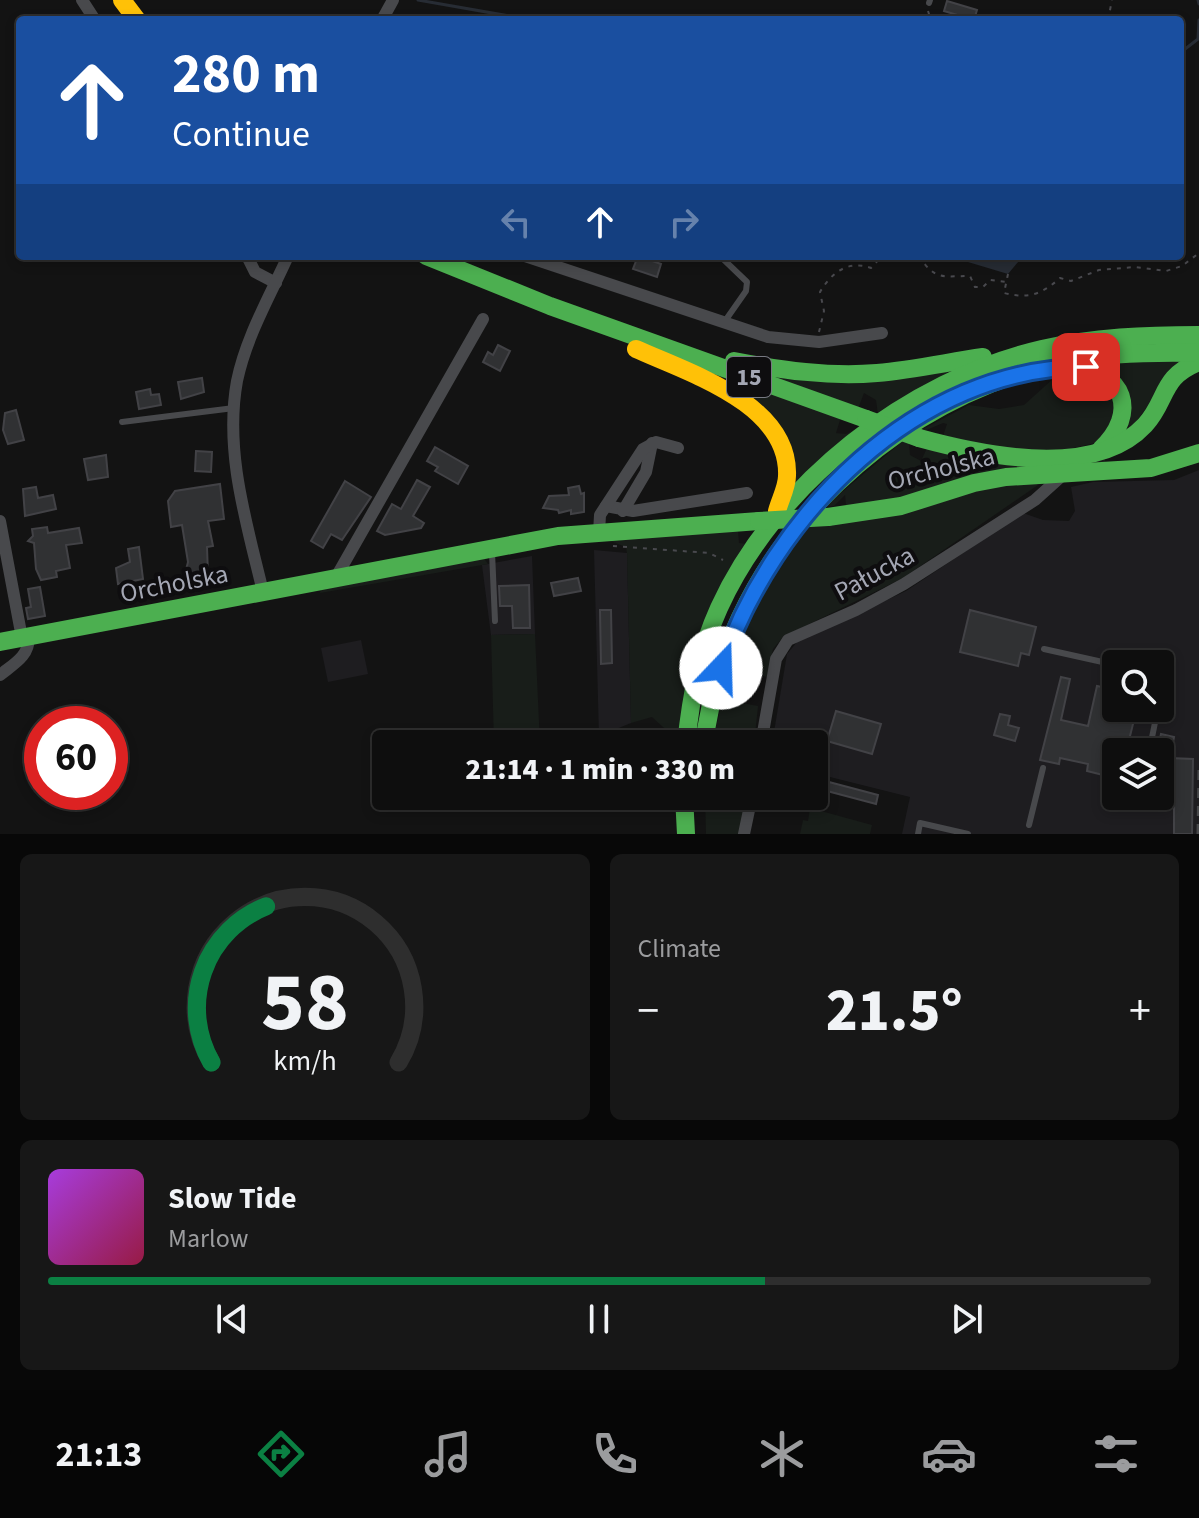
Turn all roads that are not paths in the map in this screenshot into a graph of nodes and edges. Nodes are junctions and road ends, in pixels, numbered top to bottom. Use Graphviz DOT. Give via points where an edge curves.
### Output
graph roads {
  1 [pos="249,260"];
  2 [pos="286,260"];
  3 [pos="436,260"];
  4 [pos="537,260"];
  5 [pos="724,260"];
  6 [pos="276,283"];
  7 [pos="550,306"];
  8 [pos="483,319"];
  9 [pos="723,324"];
  10 [pos="882,333"];
  11 [pos="1199,335"];
  12 [pos="633,336"];
  13 [pos="1033,350"];
  14 [pos="1199,353"];
  15 [pos="1199,362"];
  16 [pos="1008,377"];
  17 [pos="234,408"];
  18 [pos="122,422"];
  19 [pos="652,443"];
  20 [pos="678,448"];
  21 [pos="1091,452"];
  22 [pos="1199,453"];
  23 [pos="1065,473"];
  24 [pos="747,493"];
  25 [pos="606,506"];
  26 [pos="623,511"];
  27 [pos="0,521"];
  28 [pos="763,524"];
  29 [pos="602,539"];
  30 [pos="492,549"];
  31 [pos="335,579"];
  32 [pos="263,592"];
  33 [pos="495,621"];
  34 [pos="25,637"];
  35 [pos="0,642"];
  36 [pos="1044,649"];
  37 [pos="1102,662"];
  38 [pos="0,675"];
  39 [pos="688,730"];
  40 [pos="706,730"];
  41 [pos="763,730"];
  42 [pos="1043,768"];
  43 [pos="685,810"];
  44 [pos="698,810"];
  45 [pos="749,810"];
  46 [pos="1029,825"];
  47 [pos="686,834"];
  48 [pos="698,834"];
  49 [pos="744,834"];
  50 [pos="918,834"];
  51 [pos="968,834"];
  1 -- 6 [label="street" via="255,272"];
  2 -- 6 [label="street"];
  3 -- 7 [label="main road, 15"];
  4 -- 9 [label="street"];
  5 -- 9 [label="lane" via="747,282"];
  6 -- 17 [label="street" via="247,346"];
  7 -- 12 [label="main road, 15"];
  7 -- 28 [label="main road" via="765,416 784,447 787,470 780,505"];
  8 -- 31 [label="street"];
  9 -- 10 [label="street" via="768,337 819,342"];
  11 -- 13 [label="main road, 15" via="1108,337"];
  12 -- 13 [label="main road, 15" via="763,367 831,374 896,372"];
  12 -- 21 [label="main road, 15, bridge" via="962,451 1036,458"];
  13 -- 28 [label="main road" via="966,373 897,410 846,448"];
  14 -- 16 [label="main road" via="1089,357"];
  15 -- 21 [label="main road, 15" via="1167,381 1137,432 1119,445"];
  16 -- 21 [label="main road" via="1077,367 1108,376 1120,393 1124,413 1113,438"];
  16 -- 40 [label="main road" via="940,406 892,435 834,484 795,527 734,633 716,680"];
  17 -- 18 [label="lane"];
  17 -- 32 [label="street" via="235,465"];
  19 -- 20 [label="street"];
  19 -- 25 [label="street"];
  19 -- 26 [label="street" via="646,472"];
  22 -- 23 [label="main road, Orcholska" via="1151,468"];
  23 -- 28 [label="main road, Orcholska, bridge" via="974,483 901,506"];
  23 -- 41 [label="street, Pałucka" via="1035,500 904,584 788,640 776,659"];
  24 -- 26 [label="street"];
  25 -- 26 [label="street"];
  25 -- 29 [label="street" via="598,519"];
  27 -- 34 [label="street"];
  28 -- 29 [label="main road, Orcholska"];
  28 -- 39 [label="main road" via="705,643"];
  29 -- 30 [label="main road, Orcholska" via="558,536"];
  30 -- 31 [label="main road, Orcholska"];
  30 -- 33 [label="lane"];
  31 -- 32 [label="main road, Orcholska"];
  32 -- 34 [label="main road, Orcholska"];
  34 -- 35 [label="main road, Orcholska"];
  34 -- 38 [label="street" via="29,649"];
  36 -- 37 [label="lane"];
  42 -- 46 [label="lane"];
  43 -- 47 [label="main road"];
  44 -- 48 [label="main road"];
  45 -- 49 [label="street"];
  50 -- 51 [label="lane" via="920,823"];
}
